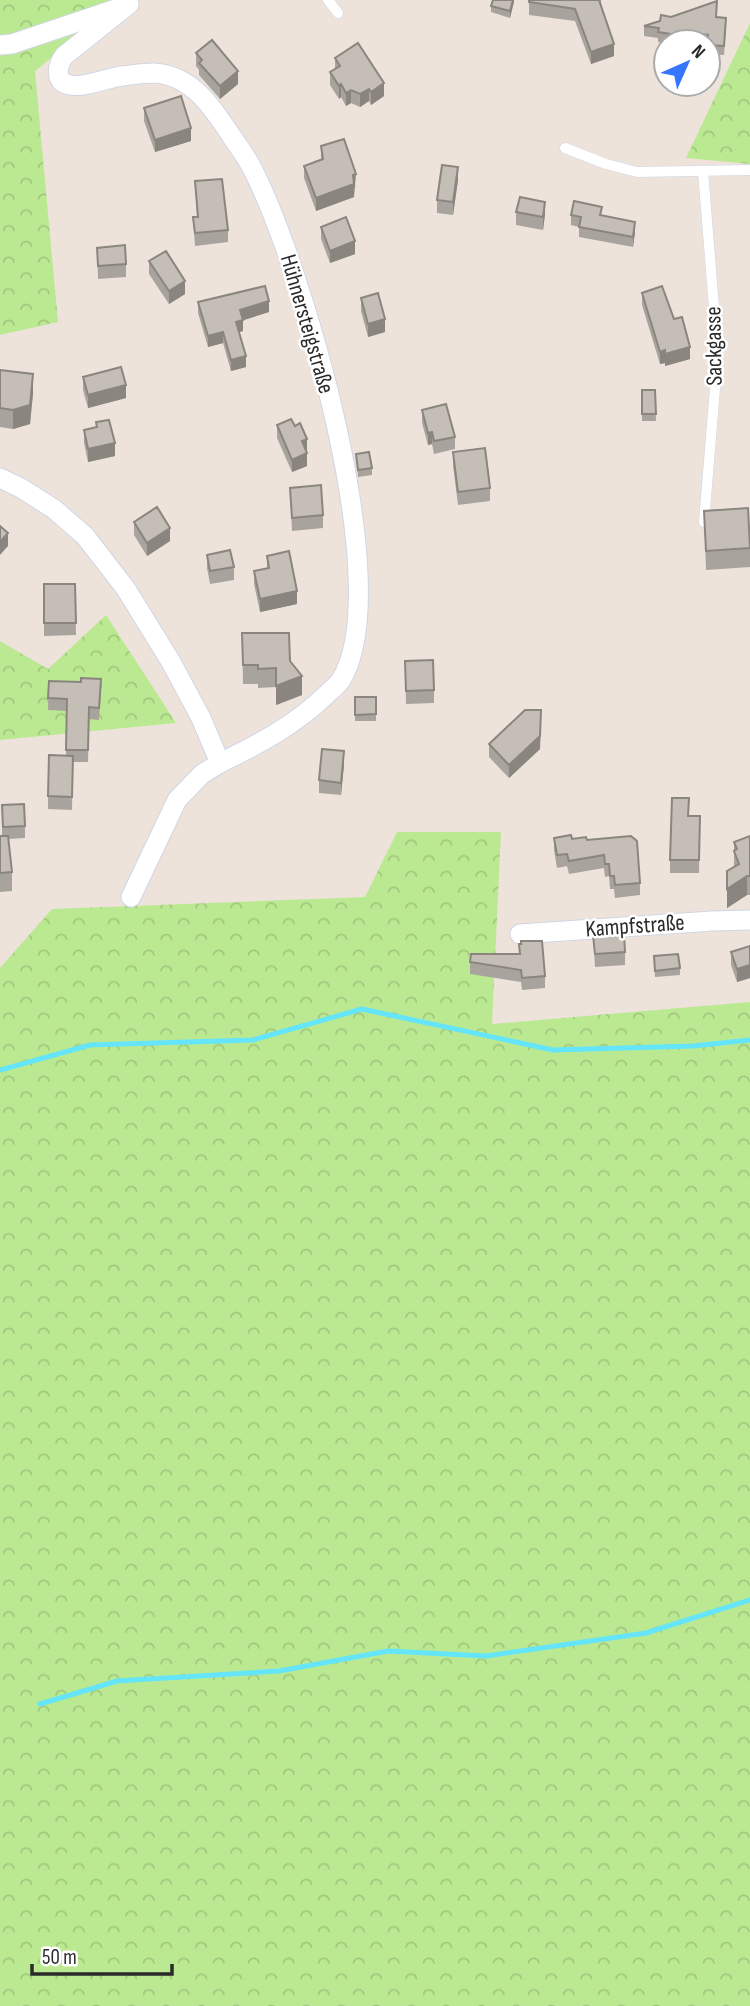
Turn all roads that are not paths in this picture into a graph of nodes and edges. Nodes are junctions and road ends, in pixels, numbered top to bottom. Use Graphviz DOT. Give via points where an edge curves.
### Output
graph roads {
  1 [pos="328,0"];
  2 [pos="132,2"];
  3 [pos="338,13"];
  4 [pos="0,45"];
  5 [pos="565,148"];
  6 [pos="750,170"];
  7 [pos="703,171"];
  8 [pos="0,478"];
  9 [pos="704,522"];
  10 [pos="220,763"];
  11 [pos="131,897"];
  12 [pos="750,920"];
  13 [pos="520,934"];
  1 -- 3 [label="lane"];
  2 -- 4 [label="street"];
  2 -- 10 [label="street, Hühnersteigstraße" via="64,56 58,76 72,86 153,73 167,76 191,86 215,111 252,167 285,244 306,310 352,507 359,593 354,649 341,681 308,713 266,741"];
  5 -- 7 [label="lane" via="637,172"];
  6 -- 7 [label="lane"];
  7 -- 9 [label="lane, Sackgasse" via="717,364"];
  8 -- 10 [label="street" via="54,509 85,536 126,589 201,718"];
  10 -- 11 [label="street, Hühnersteigstraße" via="177,800"];
  12 -- 13 [label="street, Kampfstraße"];
}
